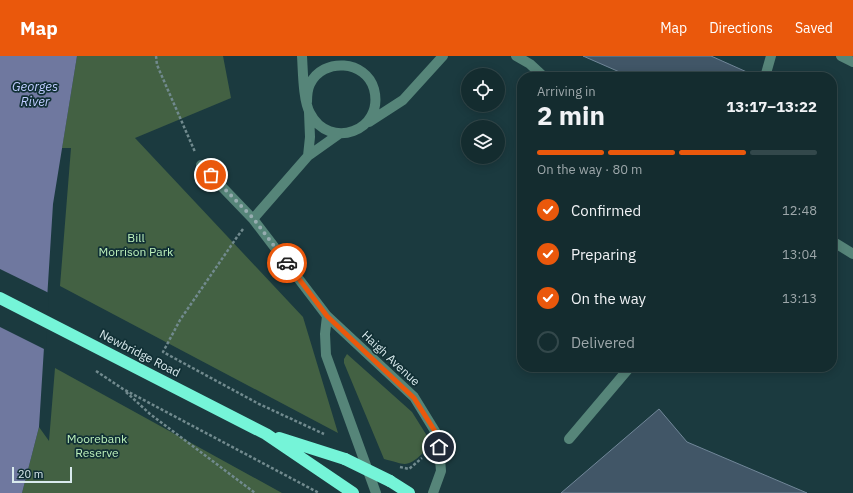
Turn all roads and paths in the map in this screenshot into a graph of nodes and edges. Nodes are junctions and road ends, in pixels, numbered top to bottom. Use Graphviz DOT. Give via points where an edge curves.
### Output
graph roads {
  1 [pos="156,56"];
  2 [pos="302,56"];
  3 [pos="443,56"];
  4 [pos="516,56"];
  5 [pos="772,56"];
  6 [pos="841,56"];
  7 [pos="853,62"];
  8 [pos="539,72"];
  9 [pos="767,72"];
  10 [pos="308,107"];
  11 [pos="366,123"];
  12 [pos="339,134"];
  13 [pos="308,156"];
  14 [pos="201,165"];
  15 [pos="253,218"];
  16 [pos="837,244"];
  17 [pos="853,254"];
  18 [pos="0,298"];
  19 [pos="327,316"];
  20 [pos="96,371"];
  21 [pos="626,372"];
  22 [pos="123,389"];
  23 [pos="266,434"];
  24 [pos="324,434"];
  25 [pos="569,439"];
  26 [pos="422,458"];
  27 [pos="396,466"];
  28 [pos="255,493"];
  29 [pos="319,493"];
  30 [pos="353,493"];
  31 [pos="376,493"];
  32 [pos="409,493"];
  33 [pos="434,493"];
  1 -- 14 [label="path" via="157,65"];
  2 -- 10 [label="street"];
  3 -- 11 [label="street" via="403,100"];
  4 -- 8 [label="street"];
  5 -- 9 [label="street"];
  6 -- 7 [label="street"];
  10 -- 11 [label="street" via="307,92 310,83 320,73 332,66 352,66 368,78 376,96 374,110"];
  10 -- 12 [label="street" via="320,127"];
  10 -- 13 [label="street"];
  11 -- 12 [label="street" via="354,131"];
  12 -- 13 [label="street"];
  13 -- 15 [label="street"];
  14 -- 15 [label="street, Haigh Avenue"];
  15 -- 19 [label="street, Haigh Avenue"];
  15 -- 24 [label="path" via="180,320 163,352 259,404"];
  16 -- 17 [label="street"];
  18 -- 23 [label="highway, Newbridge Road"];
  19 -- 31 [label="street" via="326,355"];
  19 -- 33 [label="street, Haigh Avenue" via="414,398 438,436 441,471"];
  20 -- 22 [label="path"];
  21 -- 25 [label="street"];
  22 -- 28 [label="path" via="150,414"];
  22 -- 29 [label="path"];
  23 -- 30 [label="highway, Newbridge Road"];
  23 -- 32 [label="highway, Newbridge Road, bridge" via="345,459"];
  26 -- 27 [label="path" via="409,470"];
}
